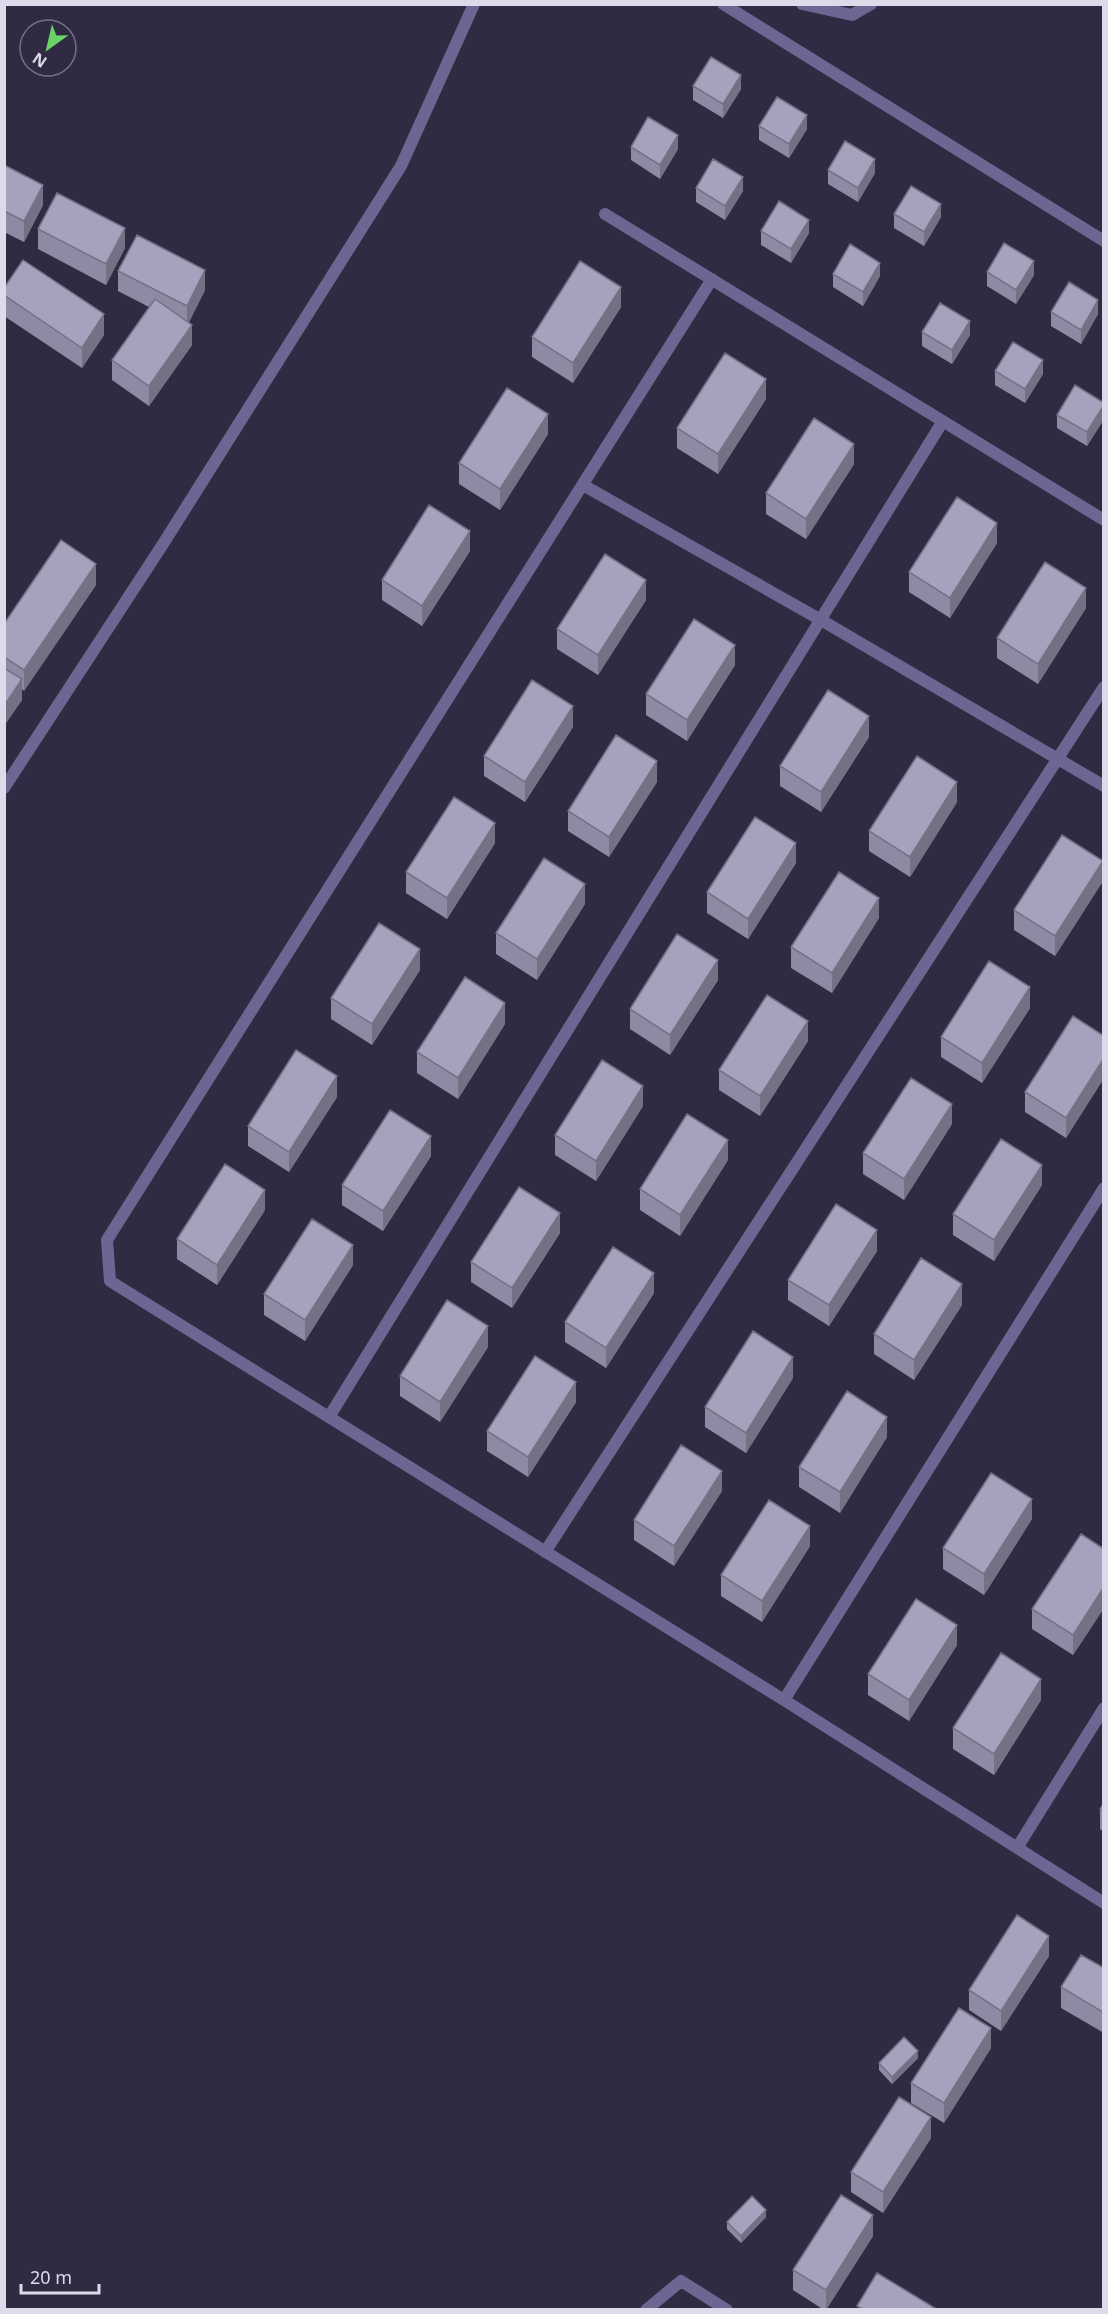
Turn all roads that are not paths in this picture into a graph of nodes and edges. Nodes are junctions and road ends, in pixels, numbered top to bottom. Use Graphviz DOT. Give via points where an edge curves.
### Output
graph roads {
  1 [pos="474,4"];
  2 [pos="723,4"];
  3 [pos="802,4"];
  4 [pos="871,4"];
  5 [pos="604,214"];
  6 [pos="1104,241"];
  7 [pos="712,279"];
  8 [pos="943,421"];
  9 [pos="583,485"];
  10 [pos="1104,520"];
  11 [pos="821,620"];
  12 [pos="1104,687"];
  13 [pos="1057,759"];
  14 [pos="1104,786"];
  15 [pos="4,788"];
  16 [pos="1104,1188"];
  17 [pos="329,1417"];
  18 [pos="545,1552"];
  19 [pos="784,1700"];
  20 [pos="1104,1708"];
  21 [pos="1017,1848"];
  22 [pos="1104,1903"];
  23 [pos="646,2310"];
  24 [pos="727,2310"];
  1 -- 15 [label="street" via="402,166"];
  2 -- 6 [label="street"];
  3 -- 4 [label="street" via="852,15"];
  5 -- 7 [label="street"];
  7 -- 8 [label="street"];
  7 -- 9 [label="street"];
  8 -- 10 [label="street"];
  8 -- 11 [label="street"];
  9 -- 11 [label="street"];
  9 -- 17 [label="street" via="106,1240 110,1281"];
  11 -- 13 [label="street"];
  11 -- 17 [label="street"];
  12 -- 13 [label="street"];
  13 -- 14 [label="street"];
  13 -- 18 [label="street"];
  16 -- 19 [label="street"];
  17 -- 18 [label="street"];
  18 -- 19 [label="street"];
  19 -- 21 [label="street"];
  20 -- 21 [label="street"];
  21 -- 22 [label="street"];
  23 -- 24 [label="street" via="681,2281"];
}
